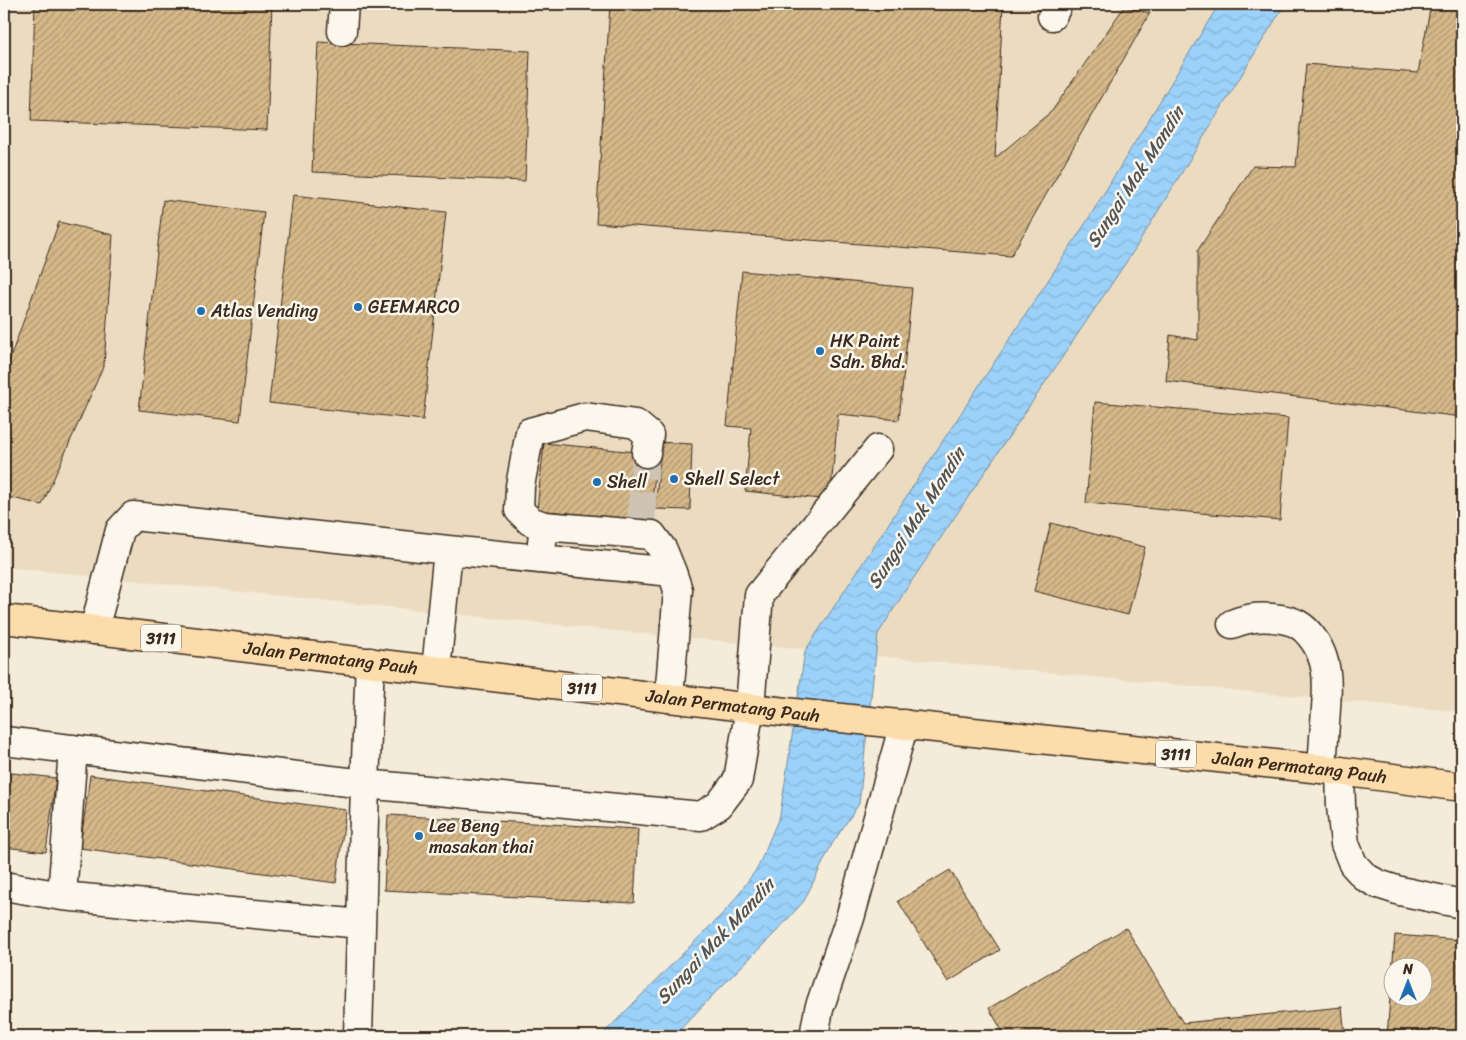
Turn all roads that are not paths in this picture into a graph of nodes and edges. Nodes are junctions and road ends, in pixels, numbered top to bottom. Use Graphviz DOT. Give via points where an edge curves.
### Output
graph roads {
  1 [pos="344,4"];
  2 [pos="342,31"];
  3 [pos="878,449"];
  4 [pos="646,453"];
  5 [pos="544,526"];
  6 [pos="448,550"];
  7 [pos="540,559"];
  8 [pos="672,572"];
  9 [pos="4,619"];
  10 [pos="1232,624"];
  11 [pos="94,630"];
  12 [pos="370,662"];
  13 [pos="436,670"];
  14 [pos="669,698"];
  15 [pos="750,707"];
  16 [pos="897,723"];
  17 [pos="4,741"];
  18 [pos="73,749"];
  19 [pos="1331,770"];
  20 [pos="365,784"];
  21 [pos="1462,787"];
  22 [pos="4,886"];
  23 [pos="62,896"];
  24 [pos="1462,904"];
  25 [pos="361,924"];
  26 [pos="358,1036"];
  27 [pos="814,1036"];
  1 -- 2 [label="street"];
  3 -- 15 [label="street" via="759,594"];
  4 -- 5 [label="street" via="649,435 636,424 585,417 530,432 519,510 530,521"];
  5 -- 7 [label="street"];
  5 -- 8 [label="street" via="647,528"];
  6 -- 7 [label="street"];
  6 -- 11 [label="street" via="133,516 120,530"];
  6 -- 13 [label="street"];
  7 -- 8 [label="street"];
  8 -- 14 [label="street" via="678,590"];
  9 -- 11 [label="main road, Jalan Permatang Pauh / 3111"];
  10 -- 19 [label="street" via="1256,617 1291,620 1314,639 1324,658 1327,678"];
  11 -- 12 [label="main road, Jalan Permatang Pauh / 3111"];
  12 -- 13 [label="main road, Jalan Permatang Pauh / 3111"];
  12 -- 20 [label="street"];
  13 -- 14 [label="main road, Jalan Permatang Pauh / 3111"];
  14 -- 15 [label="main road, Jalan Permatang Pauh / 3111"];
  15 -- 16 [label="main road, Jalan Permatang Pauh / 3111"];
  15 -- 20 [label="street" via="738,780 719,805 701,816"];
  16 -- 19 [label="main road, Jalan Permatang Pauh / 3111"];
  16 -- 27 [label="street" via="850,918 819,1009"];
  17 -- 18 [label="street"];
  18 -- 20 [label="street"];
  18 -- 23 [label="street"];
  19 -- 21 [label="main road, Jalan Permatang Pauh / 3111"];
  19 -- 24 [label="street" via="1345,844 1364,877 1400,891"];
  20 -- 25 [label="street"];
  22 -- 23 [label="street"];
  23 -- 25 [label="street"];
  25 -- 26 [label="street"];
}
